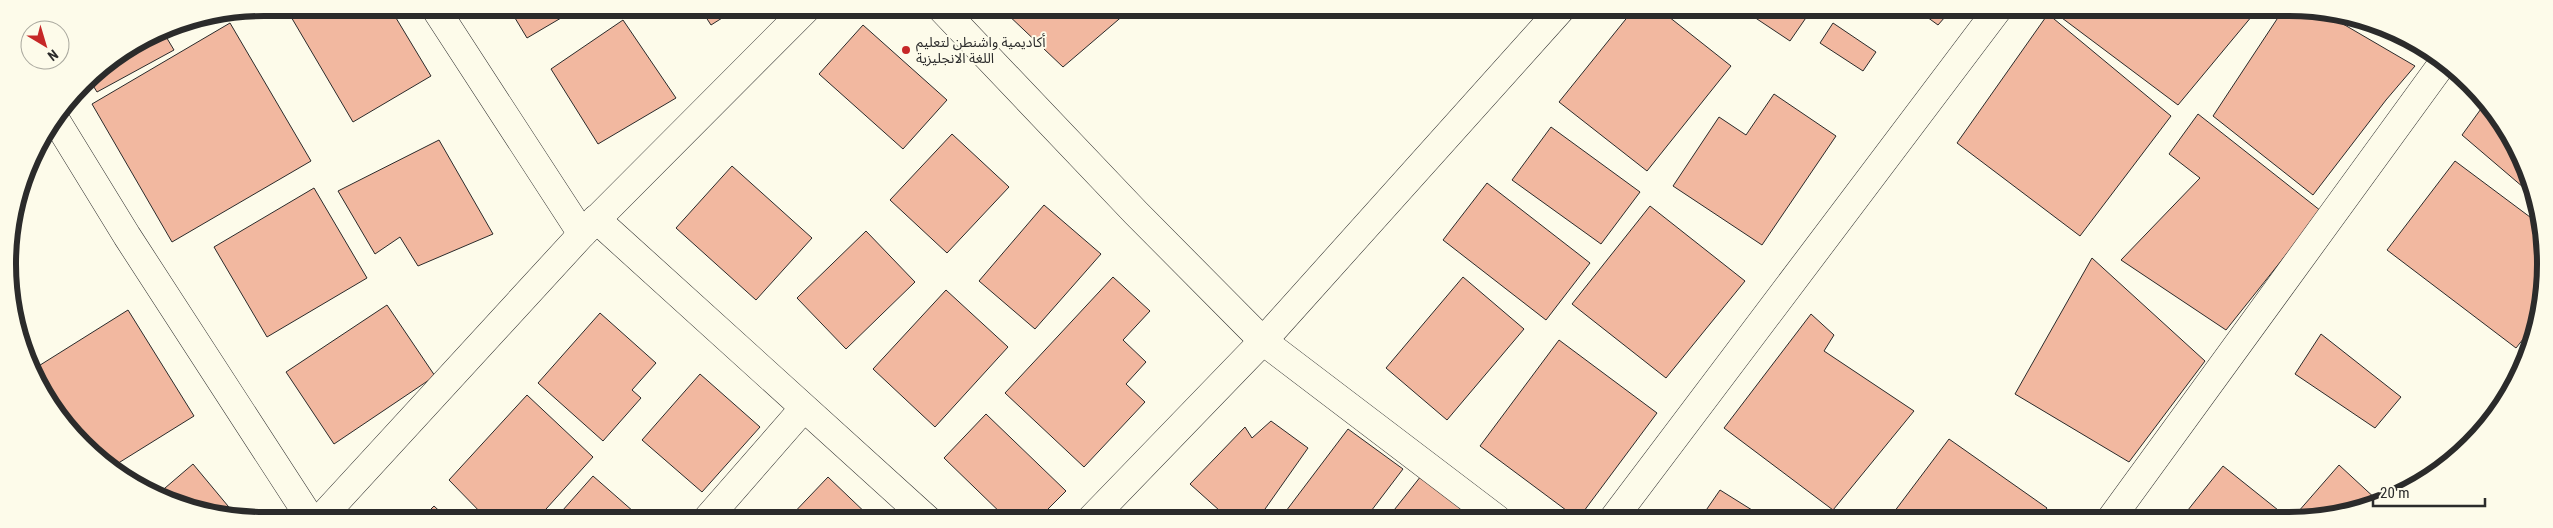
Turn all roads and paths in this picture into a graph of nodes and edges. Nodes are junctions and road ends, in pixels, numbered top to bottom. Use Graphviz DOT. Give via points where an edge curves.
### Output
graph roads {
  1 [pos="441,16"];
  2 [pos="799,16"];
  3 [pos="949,16"];
  4 [pos="1555,16"];
  5 [pos="1993,16"];
  6 [pos="2440,67"];
  7 [pos="59,125"];
  8 [pos="589,226"];
  9 [pos="1262,341"];
  10 [pos="803,409"];
  11 [pos="306,512"];
  12 [pos="326,512"];
  13 [pos="713,512"];
  14 [pos="919,512"];
  15 [pos="1098,512"];
  16 [pos="1487,512"];
  17 [pos="1618,512"];
  18 [pos="2116,512"];
  1 -- 8 [label="street"];
  2 -- 8 [label="street"];
  3 -- 9 [label="street"];
  4 -- 9 [label="street"];
  5 -- 17 [label="street"];
  6 -- 18 [label="street"];
  7 -- 11 [label="street"];
  8 -- 10 [label="street"];
  8 -- 12 [label="street"];
  9 -- 15 [label="street"];
  9 -- 16 [label="street"];
  10 -- 13 [label="street"];
  10 -- 14 [label="street"];
}
